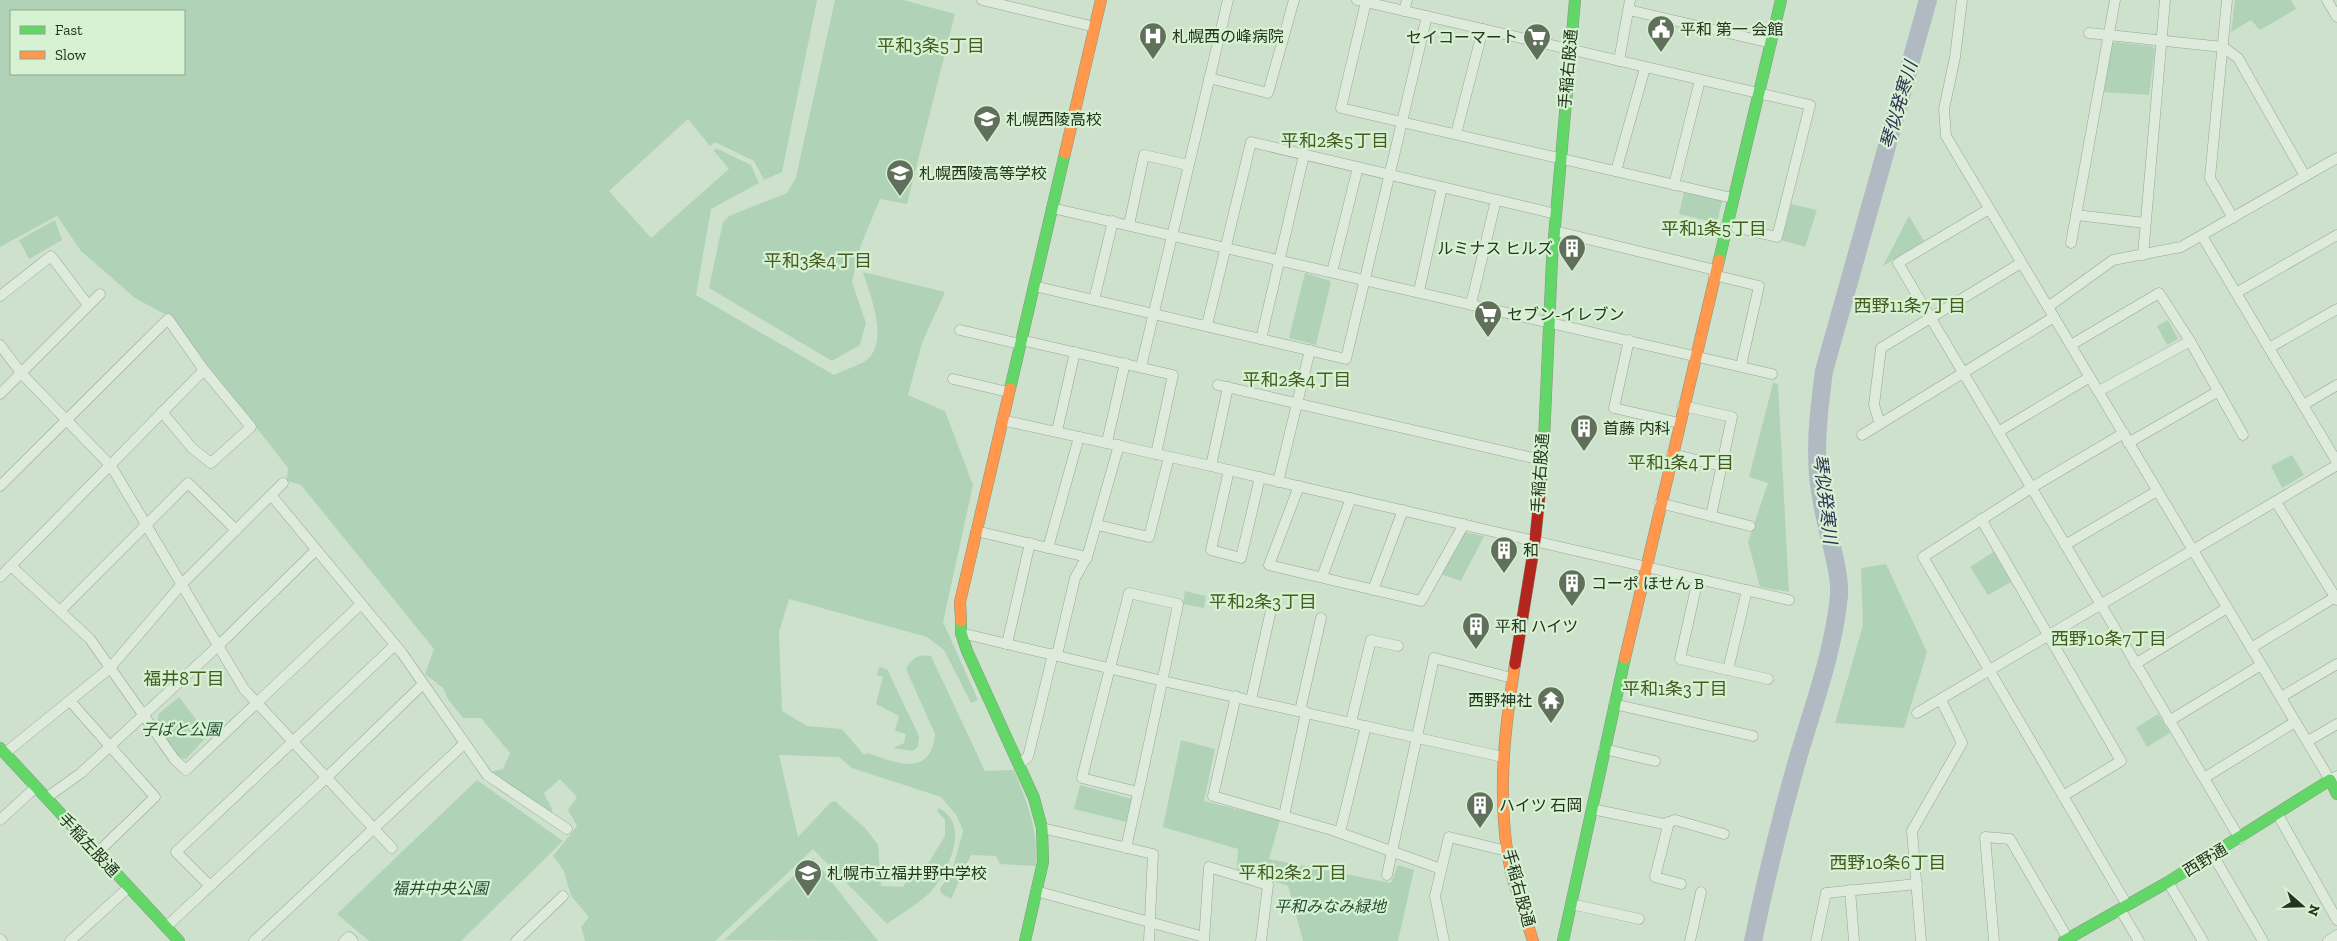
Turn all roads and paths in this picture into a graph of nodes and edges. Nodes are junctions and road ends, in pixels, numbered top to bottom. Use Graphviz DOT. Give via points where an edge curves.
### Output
graph roads {
  1 [pos="982,0"];
  2 [pos="1101,0"];
  3 [pos="1228,0"];
  4 [pos="1294,0"];
  5 [pos="1407,0"];
  6 [pos="1575,0"];
  7 [pos="1782,0"];
  8 [pos="1962,0"];
  9 [pos="2115,0"];
  10 [pos="2166,0"];
  11 [pos="2227,0"];
  12 [pos="2327,0"];
  13 [pos="1361,1"];
  14 [pos="1630,5"];
  15 [pos="1404,11"];
  16 [pos="1427,16"];
  17 [pos="2337,17"];
  18 [pos="1095,27"];
  19 [pos="1483,30"];
  20 [pos="2088,33"];
  21 [pos="2108,36"];
  22 [pos="2162,41"];
  23 [pos="1771,43"];
  24 [pos="2223,47"];
  25 [pos="1569,49"];
  26 [pos="1619,61"];
  27 [pos="1645,68"];
  28 [pos="1209,78"];
  29 [pos="1700,80"];
  30 [pos="1759,94"];
  31 [pos="1402,122"];
  32 [pos="1456,134"];
  33 [pos="1304,155"];
  34 [pos="1560,158"];
  35 [pos="2337,158"];
  36 [pos="1188,165"];
  37 [pos="1358,167"];
  38 [pos="1616,171"];
  39 [pos="1391,175"];
  40 [pos="2305,176"];
  41 [pos="1674,185"];
  42 [pos="1442,187"];
  43 [pos="1732,198"];
  44 [pos="1496,200"];
  45 [pos="1052,208"];
  46 [pos="1989,209"];
  47 [pos="1556,214"];
  48 [pos="2076,215"];
  49 [pos="2234,218"];
  50 [pos="1113,221"];
  51 [pos="2145,223"];
  52 [pos="1129,225"];
  53 [pos="1726,225"];
  54 [pos="1555,231"];
  55 [pos="1172,235"];
  56 [pos="2337,235"];
  57 [pos="2202,236"];
  58 [pos="2070,243"];
  59 [pos="1226,247"];
  60 [pos="2143,255"];
  61 [pos="1279,259"];
  62 [pos="2021,263"];
  63 [pos="1332,272"];
  64 [pos="1715,272"];
  65 [pos="1366,279"];
  66 [pos="1034,286"];
  67 [pos="1418,291"];
  68 [pos="2236,293"];
  69 [pos="100,294"];
  70 [pos="0,296"];
  71 [pos="1094,300"];
  72 [pos="1471,304"];
  73 [pos="88,305"];
  74 [pos="2048,308"];
  75 [pos="2337,309"];
  76 [pos="1154,314"];
  77 [pos="2054,317"];
  78 [pos="1931,319"];
  79 [pos="1549,322"];
  80 [pos="1207,325"];
  81 [pos="960,330"];
  82 [pos="1261,339"];
  83 [pos="1629,340"];
  84 [pos="2190,341"];
  85 [pos="1020,342"];
  86 [pos="0,345"];
  87 [pos="2071,345"];
  88 [pos="2269,348"];
  89 [pos="1310,350"];
  90 [pos="1076,352"];
  91 [pos="1695,355"];
  92 [pos="1125,363"];
  93 [pos="1741,366"];
  94 [pos="1141,367"];
  95 [pos="204,370"];
  96 [pos="21,373"];
  97 [pos="1963,373"];
  98 [pos="1772,374"];
  99 [pos="2090,377"];
  100 [pos="953,379"];
  101 [pos="2337,385"];
  102 [pos="2099,391"];
  103 [pos="1008,392"];
  104 [pos="2217,392"];
  105 [pos="0,394"];
  106 [pos="1296,403"];
  107 [pos="2303,405"];
  108 [pos="1683,406"];
  109 [pos="162,412"];
  110 [pos="66,420"];
  111 [pos="1002,420"];
  112 [pos="1679,424"];
  113 [pos="1880,424"];
  114 [pos="1057,431"];
  115 [pos="1998,432"];
  116 [pos="2124,432"];
  117 [pos="1862,435"];
  118 [pos="2243,435"];
  119 [pos="1080,436"];
  120 [pos="1107,442"];
  121 [pos="2128,443"];
  122 [pos="1119,445"];
  123 [pos="1156,454"];
  124 [pos="1672,454"];
  125 [pos="1169,457"];
  126 [pos="1542,460"];
  127 [pos="2337,463"];
  128 [pos="109,464"];
  129 [pos="1211,466"];
  130 [pos="1722,466"];
  131 [pos="1229,470"];
  132 [pos="1260,478"];
  133 [pos="1278,482"];
  134 [pos="283,483"];
  135 [pos="0,486"];
  136 [pos="1299,486"];
  137 [pos="2031,488"];
  138 [pos="2157,491"];
  139 [pos="271,496"];
  140 [pos="1351,498"];
  141 [pos="2276,502"];
  142 [pos="1660,504"];
  143 [pos="1402,510"];
  144 [pos="1711,516"];
  145 [pos="1981,519"];
  146 [pos="1464,524"];
  147 [pos="1097,525"];
  148 [pos="146,526"];
  149 [pos="1750,526"];
  150 [pos="236,530"];
  151 [pos="976,531"];
  152 [pos="1535,540"];
  153 [pos="1030,544"];
  154 [pos="2065,545"];
  155 [pos="1048,548"];
  156 [pos="316,550"];
  157 [pos="2192,550"];
  158 [pos="1087,557"];
  159 [pos="1645,566"];
  160 [pos="4,570"];
  161 [pos="1322,577"];
  162 [pos="1698,579"];
  163 [pos="181,584"];
  164 [pos="1373,590"];
  165 [pos="1747,590"];
  166 [pos="2337,598"];
  167 [pos="1789,600"];
  168 [pos="361,604"];
  169 [pos="2100,604"];
  170 [pos="2227,608"];
  171 [pos="1271,610"];
  172 [pos="60,611"];
  173 [pos="1322,618"];
  174 [pos="961,633"];
  175 [pos="2048,635"];
  176 [pos="1007,644"];
  177 [pos="395,645"];
  178 [pos="218,646"];
  179 [pos="1398,646"];
  180 [pos="2251,648"];
  181 [pos="1055,654"];
  182 [pos="2135,664"];
  183 [pos="2337,664"];
  184 [pos="2261,665"];
  185 [pos="110,668"];
  186 [pos="1109,668"];
  187 [pos="1728,670"];
  188 [pos="1988,670"];
  189 [pos="1512,678"];
  190 [pos="1768,679"];
  191 [pos="1163,681"];
  192 [pos="424,684"];
  193 [pos="1236,696"];
  194 [pos="2281,697"];
  195 [pos="1251,700"];
  196 [pos="1941,700"];
  197 [pos="70,701"];
  198 [pos="256,703"];
  199 [pos="1614,704"];
  200 [pos="1303,712"];
  201 [pos="1917,713"];
  202 [pos="142,716"];
  203 [pos="1351,722"];
  204 [pos="2169,722"];
  205 [pos="2296,722"];
  206 [pos="2337,724"];
  207 [pos="1366,726"];
  208 [pos="1753,736"];
  209 [pos="1417,738"];
  210 [pos="2308,741"];
  211 [pos="293,742"];
  212 [pos="465,743"];
  213 [pos="110,745"];
  214 [pos="1604,749"];
  215 [pos="2,751"];
  216 [pos="1503,757"];
  217 [pos="1655,760"];
  218 [pos="1019,764"];
  219 [pos="326,778"];
  220 [pos="2204,778"];
  221 [pos="2334,778"];
  222 [pos="36,787"];
  223 [pos="1138,792"];
  224 [pos="2337,794"];
  225 [pos="2063,796"];
  226 [pos="46,798"];
  227 [pos="1592,809"];
  228 [pos="2278,815"];
  229 [pos="1284,816"];
  230 [pos="0,820"];
  231 [pos="1669,822"];
  232 [pos="1042,828"];
  233 [pos="374,829"];
  234 [pos="567,829"];
  235 [pos="1340,832"];
  236 [pos="1724,834"];
  237 [pos="2240,838"];
  238 [pos="392,848"];
  239 [pos="1126,848"];
  240 [pos="1392,851"];
  241 [pos="1507,851"];
  242 [pos="97,853"];
  243 [pos="2213,855"];
  244 [pos="1442,869"];
  245 [pos="1387,875"];
  246 [pos="2168,882"];
  247 [pos="1681,884"];
  248 [pos="1917,884"];
  249 [pos="210,886"];
  250 [pos="128,887"];
  251 [pos="1850,890"];
  252 [pos="1036,891"];
  253 [pos="1701,892"];
  254 [pos="563,896"];
  255 [pos="1571,904"];
  256 [pos="2124,907"];
  257 [pos="1639,919"];
  258 [pos="2337,920"];
  259 [pos="1150,922"];
  260 [pos="169,935"];
  261 [pos="2337,935"];
  262 [pos="521,939"];
  263 [pos="1204,939"];
  264 [pos="2066,940"];
  265 [pos="70,941"];
  266 [pos="254,941"];
  267 [pos="344,941"];
  268 [pos="354,941"];
  269 [pos="1025,941"];
  270 [pos="1148,941"];
  271 [pos="1261,941"];
  272 [pos="1444,941"];
  273 [pos="1533,941"];
  274 [pos="1563,941"];
  275 [pos="1690,941"];
  276 [pos="1816,941"];
  277 [pos="1854,941"];
  278 [pos="1921,941"];
  279 [pos="1994,941"];
  280 [pos="2139,941"];
  281 [pos="2203,941"];
  282 [pos="2263,941"];
  283 [pos="2328,941"];
  1 -- 18 [label="street"];
  2 -- 18 [label="street"];
  3 -- 28 [label="street"];
  4 -- 28 [label="street" via="1268,93"];
  5 -- 15 [label="street"];
  6 -- 25 [label="street, 手稲右股通"];
  7 -- 23 [label="street"];
  8 -- 46 [label="street" via="1955,58 1944,109 1946,136"];
  9 -- 21 [label="street"];
  10 -- 22 [label="street"];
  11 -- 24 [label="street"];
  12 -- 17 [label="street"];
  13 -- 15 [label="street"];
  13 -- 31 [label="street" via="1341,108"];
  14 -- 23 [label="street"];
  14 -- 26 [label="street"];
  15 -- 16 [label="street"];
  16 -- 19 [label="street"];
  16 -- 31 [label="street"];
  18 -- 45 [label="street"];
  19 -- 25 [label="street"];
  19 -- 32 [label="street"];
  20 -- 21 [label="street"];
  21 -- 22 [label="street"];
  21 -- 48 [label="street"];
  22 -- 24 [label="street"];
  22 -- 51 [label="street"];
  23 -- 30 [label="street"];
  24 -- 40 [label="street" via="2238,58"];
  24 -- 49 [label="street" via="2210,178"];
  25 -- 26 [label="street"];
  25 -- 34 [label="street, 手稲右股通"];
  26 -- 27 [label="street"];
  27 -- 29 [label="street"];
  27 -- 38 [label="street"];
  28 -- 36 [label="street"];
  29 -- 30 [label="street"];
  29 -- 41 [label="street"];
  30 -- 43 [label="street"];
  30 -- 53 [label="street" via="1810,105 1777,236"];
  31 -- 32 [label="street"];
  31 -- 39 [label="street"];
  32 -- 34 [label="street"];
  33 -- 37 [label="street"];
  33 -- 59 [label="street" via="1252,142"];
  33 -- 61 [label="street"];
  34 -- 38 [label="street"];
  34 -- 47 [label="street, 手稲右股通"];
  35 -- 40 [label="street"];
  36 -- 52 [label="street" via="1144,155"];
  36 -- 55 [label="street"];
  37 -- 39 [label="street"];
  37 -- 63 [label="street"];
  38 -- 41 [label="street"];
  39 -- 42 [label="street"];
  39 -- 65 [label="street"];
  40 -- 49 [label="street"];
  41 -- 43 [label="street"];
  42 -- 44 [label="street"];
  42 -- 67 [label="street"];
  43 -- 53 [label="street"];
  44 -- 47 [label="street"];
  44 -- 72 [label="street"];
  45 -- 50 [label="street"];
  45 -- 66 [label="street"];
  46 -- 62 [label="street"];
  46 -- 78 [label="street" via="1898,263"];
  47 -- 54 [label="street, 手稲右股通"];
  48 -- 51 [label="street"];
  48 -- 58 [label="street"];
  49 -- 57 [label="street"];
  50 -- 52 [label="street"];
  50 -- 71 [label="street"];
  51 -- 60 [label="street"];
  52 -- 55 [label="street"];
  53 -- 64 [label="street"];
  54 -- 64 [label="street"];
  54 -- 79 [label="street, 手稲右股通"];
  55 -- 59 [label="street"];
  55 -- 76 [label="street"];
  56 -- 68 [label="street"];
  57 -- 60 [label="street" via="2181,247"];
  57 -- 68 [label="street"];
  59 -- 61 [label="street"];
  59 -- 80 [label="street"];
  60 -- 74 [label="street" via="2113,260"];
  61 -- 63 [label="street"];
  61 -- 82 [label="street"];
  62 -- 74 [label="street"];
  62 -- 78 [label="street"];
  63 -- 65 [label="street"];
  64 -- 91 [label="street"];
  64 -- 93 [label="street" via="1759,286"];
  65 -- 67 [label="street"];
  65 -- 89 [label="street" via="1346,359"];
  66 -- 71 [label="street"];
  66 -- 85 [label="street"];
  67 -- 72 [label="street"];
  68 -- 88 [label="street"];
  69 -- 73 [label="street"];
  70 -- 73 [label="street" via="51,256"];
  71 -- 76 [label="street"];
  72 -- 79 [label="street"];
  73 -- 96 [label="street"];
  74 -- 77 [label="street"];
  75 -- 88 [label="street"];
  76 -- 80 [label="street"];
  76 -- 94 [label="street"];
  77 -- 87 [label="street"];
  77 -- 97 [label="street"];
  78 -- 97 [label="street"];
  78 -- 113 [label="street" via="1881,348 1874,405"];
  79 -- 83 [label="street"];
  79 -- 126 [label="street, 手稲右股通"];
  80 -- 82 [label="street"];
  81 -- 85 [label="street"];
  82 -- 89 [label="street"];
  83 -- 91 [label="street"];
  83 -- 112 [label="street" via="1614,408"];
  84 -- 87 [label="street" via="2159,293"];
  84 -- 102 [label="street"];
  84 -- 104 [label="street"];
  85 -- 90 [label="street"];
  85 -- 103 [label="street"];
  86 -- 96 [label="street"];
  87 -- 99 [label="street"];
  88 -- 107 [label="street"];
  89 -- 106 [label="street"];
  90 -- 92 [label="street"];
  90 -- 114 [label="street"];
  91 -- 93 [label="street"];
  91 -- 108 [label="street"];
  92 -- 94 [label="street"];
  92 -- 120 [label="street"];
  93 -- 98 [label="street"];
  94 -- 123 [label="street" via="1174,375"];
  95 -- 109 [label="street"];
  95 -- 109 [label="street" via="252,427 211,463 192,448"];
  95 -- 110 [label="street" via="168,319"];
  96 -- 105 [label="street"];
  96 -- 110 [label="street"];
  97 -- 113 [label="street"];
  97 -- 115 [label="street"];
  99 -- 102 [label="street"];
  99 -- 115 [label="street"];
  100 -- 103 [label="street"];
  101 -- 107 [label="street"];
  102 -- 116 [label="street"];
  103 -- 111 [label="street"];
  104 -- 118 [label="street"];
  104 -- 121 [label="street"];
  106 -- 126 [label="street"];
  106 -- 129 [label="street" via="1223,386"];
  106 -- 133 [label="street"];
  107 -- 127 [label="street"];
  108 -- 112 [label="street"];
  108 -- 130 [label="street" via="1732,418"];
  109 -- 128 [label="street"];
  110 -- 128 [label="street"];
  110 -- 135 [label="street"];
  111 -- 114 [label="street"];
  111 -- 151 [label="street"];
  112 -- 124 [label="street"];
  113 -- 117 [label="street"];
  114 -- 119 [label="street"];
  115 -- 137 [label="street"];
  116 -- 121 [label="street"];
  116 -- 137 [label="street"];
  119 -- 120 [label="street"];
  119 -- 155 [label="street"];
  120 -- 122 [label="street"];
  121 -- 138 [label="street"];
  122 -- 123 [label="street"];
  122 -- 147 [label="street"];
  123 -- 125 [label="street"];
  124 -- 130 [label="street"];
  124 -- 142 [label="street"];
  125 -- 129 [label="street"];
  125 -- 147 [label="street" via="1149,537"];
  126 -- 152 [label="street, 手稲右股通"];
  127 -- 141 [label="street"];
  128 -- 148 [label="street"];
  128 -- 160 [label="street"];
  129 -- 131 [label="street"];
  130 -- 144 [label="street"];
  131 -- 132 [label="street"];
  131 -- 132 [label="street" via="1211,550 1241,558"];
  132 -- 133 [label="street"];
  133 -- 136 [label="street"];
  134 -- 139 [label="street"];
  136 -- 140 [label="street"];
  136 -- 161 [label="street" via="1269,565"];
  137 -- 145 [label="street"];
  137 -- 154 [label="street"];
  138 -- 154 [label="street"];
  138 -- 157 [label="street"];
  139 -- 150 [label="street"];
  139 -- 156 [label="street"];
  140 -- 143 [label="street"];
  140 -- 161 [label="street"];
  141 -- 157 [label="street"];
  141 -- 166 [label="street"];
  142 -- 144 [label="street"];
  142 -- 159 [label="street"];
  143 -- 146 [label="street"];
  143 -- 164 [label="street"];
  144 -- 149 [label="street"];
  145 -- 175 [label="street"];
  145 -- 188 [label="street" via="1923,557"];
  146 -- 152 [label="street"];
  146 -- 164 [label="street" via="1421,602"];
  147 -- 158 [label="street"];
  148 -- 150 [label="street" via="188,482"];
  148 -- 163 [label="street"];
  148 -- 172 [label="street"];
  150 -- 163 [label="street"];
  151 -- 153 [label="street"];
  151 -- 174 [label="street" via="960,602"];
  152 -- 159 [label="street"];
  152 -- 189 [label="street, 手稲右股通"];
  153 -- 155 [label="street"];
  153 -- 176 [label="street"];
  154 -- 169 [label="street"];
  155 -- 158 [label="street"];
  156 -- 168 [label="street"];
  156 -- 178 [label="street"];
  157 -- 169 [label="street"];
  157 -- 170 [label="street"];
  158 -- 181 [label="street" via="1075,578"];
  159 -- 162 [label="street"];
  159 -- 199 [label="street"];
  160 -- 172 [label="street"];
  161 -- 164 [label="street"];
  162 -- 165 [label="street"];
  162 -- 187 [label="street" via="1680,659"];
  163 -- 178 [label="street"];
  163 -- 185 [label="street"];
  165 -- 167 [label="street"];
  165 -- 187 [label="street"];
  166 -- 180 [label="street"];
  168 -- 177 [label="street"];
  168 -- 198 [label="street"];
  169 -- 175 [label="street"];
  169 -- 182 [label="street"];
  170 -- 180 [label="street"];
  170 -- 182 [label="street"];
  171 -- 195 [label="street"];
  172 -- 185 [label="street" via="90,639"];
  173 -- 200 [label="street"];
  174 -- 176 [label="street"];
  174 -- 218 [label="street"];
  175 -- 188 [label="street"];
  175 -- 225 [label="street" via="2120,761"];
  176 -- 181 [label="street"];
  177 -- 192 [label="street"];
  177 -- 211 [label="street"];
  178 -- 198 [label="street"];
  178 -- 202 [label="street"];
  179 -- 203 [label="street" via="1371,640"];
  180 -- 184 [label="street"];
  181 -- 186 [label="street"];
  181 -- 218 [label="street" via="1028,756"];
  182 -- 204 [label="street"];
  183 -- 194 [label="street"];
  184 -- 194 [label="street"];
  184 -- 204 [label="street"];
  185 -- 197 [label="street"];
  185 -- 202 [label="street"];
  186 -- 191 [label="street"];
  186 -- 191 [label="street" via="1129,593 1178,604"];
  186 -- 223 [label="street" via="1082,778"];
  187 -- 190 [label="street"];
  188 -- 196 [label="street"];
  188 -- 225 [label="street"];
  189 -- 209 [label="street" via="1434,658"];
  189 -- 216 [label="street, 手稲右股通"];
  191 -- 193 [label="street"];
  191 -- 223 [label="street"];
  192 -- 212 [label="street"];
  192 -- 219 [label="street"];
  193 -- 195 [label="street"];
  193 -- 229 [label="street" via="1213,796"];
  194 -- 205 [label="street"];
  195 -- 200 [label="street"];
  196 -- 201 [label="street"];
  196 -- 248 [label="street" via="1962,743 1912,830"];
  197 -- 213 [label="street"];
  197 -- 215 [label="street"];
  198 -- 202 [label="street" via="186,770"];
  198 -- 211 [label="street"];
  199 -- 208 [label="street"];
  199 -- 214 [label="street"];
  200 -- 203 [label="street"];
  200 -- 229 [label="street"];
  202 -- 213 [label="street"];
  203 -- 207 [label="street"];
  204 -- 220 [label="street"];
  205 -- 210 [label="street"];
  205 -- 220 [label="street"];
  206 -- 210 [label="street"];
  207 -- 209 [label="street"];
  207 -- 235 [label="street"];
  209 -- 216 [label="street"];
  209 -- 240 [label="street"];
  210 -- 221 [label="street"];
  211 -- 219 [label="street"];
  211 -- 249 [label="street" via="176,852"];
  212 -- 233 [label="street"];
  212 -- 234 [label="street" via="487,775"];
  213 -- 226 [label="street"];
  213 -- 242 [label="street" via="155,796"];
  214 -- 217 [label="street"];
  214 -- 227 [label="street"];
  215 -- 222 [label="street, 手稲左股通"];
  216 -- 241 [label="street, 手稲右股通" via="1501,786"];
  218 -- 232 [label="street" via="1034,798"];
  219 -- 233 [label="street"];
  219 -- 249 [label="street"];
  220 -- 237 [label="street"];
  221 -- 224 [label="street"];
  221 -- 228 [label="street, 西野通"];
  222 -- 226 [label="street, 手稲左股通"];
  222 -- 230 [label="street"];
  223 -- 239 [label="street"];
  225 -- 256 [label="street"];
  226 -- 242 [label="street, 手稲左股通"];
  227 -- 231 [label="street" via="1664,824"];
  227 -- 255 [label="street"];
  228 -- 237 [label="street, 西野通"];
  228 -- 258 [label="street"];
  229 -- 235 [label="street"];
  231 -- 236 [label="street" via="1674,820"];
  231 -- 247 [label="street" via="1654,877"];
  232 -- 239 [label="street"];
  232 -- 252 [label="street" via="1043,862"];
  233 -- 238 [label="street"];
  233 -- 266 [label="street"];
  235 -- 240 [label="street"];
  237 -- 243 [label="street, 西野通"];
  239 -- 259 [label="street" via="1153,854"];
  240 -- 244 [label="street"];
  240 -- 245 [label="street"];
  241 -- 244 [label="street" via="1449,837"];
  241 -- 273 [label="street, 手稲右股通"];
  242 -- 250 [label="street, 手稲左股通"];
  243 -- 246 [label="street, 西野通"];
  243 -- 282 [label="street"];
  244 -- 272 [label="street" via="1435,896"];
  246 -- 256 [label="street, 西野通"];
  246 -- 281 [label="street"];
  248 -- 251 [label="street"];
  248 -- 278 [label="street"];
  249 -- 260 [label="street"];
  250 -- 260 [label="street, 手稲左股通"];
  250 -- 265 [label="street"];
  251 -- 276 [label="street" via="1826,893"];
  251 -- 277 [label="street"];
  252 -- 259 [label="street"];
  252 -- 269 [label="street"];
  253 -- 275 [label="street"];
  254 -- 262 [label="street"];
  255 -- 257 [label="street"];
  255 -- 274 [label="street"];
  256 -- 264 [label="street, 西野通"];
  256 -- 280 [label="street"];
  259 -- 263 [label="street"];
  259 -- 270 [label="street"];
  261 -- 283 [label="street"];
  263 -- 271 [label="street" via="1209,867 1268,885"];
  264 -- 279 [label="street" via="2010,839 1985,837"];
  267 -- 268 [label="street" via="349,937"];
}
